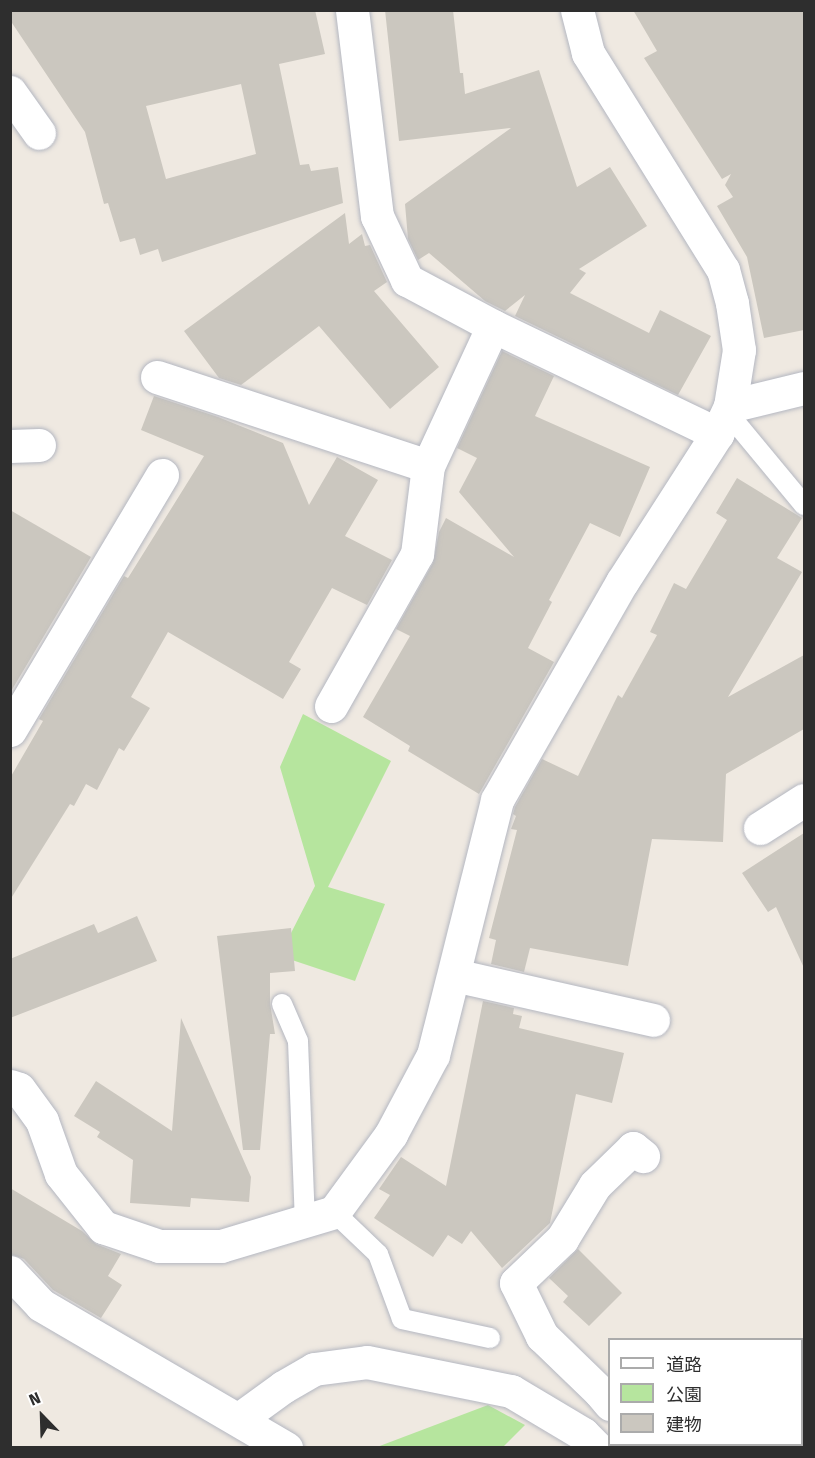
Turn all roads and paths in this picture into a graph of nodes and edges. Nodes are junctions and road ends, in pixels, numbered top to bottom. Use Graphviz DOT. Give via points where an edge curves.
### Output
graph roads {
  1 [pos="352,10"];
  2 [pos="577,10"];
  3 [pos="10,92"];
  4 [pos="39,133"];
  5 [pos="493,326"];
  6 [pos="157,377"];
  7 [pos="804,388"];
  8 [pos="724,417"];
  9 [pos="428,466"];
  10 [pos="162,475"];
  11 [pos="804,505"];
  12 [pos="331,706"];
  13 [pos="10,730"];
  14 [pos="804,801"];
  15 [pos="760,828"];
  16 [pos="454,975"];
  17 [pos="282,1004"];
  18 [pos="653,1020"];
  19 [pos="10,1086"];
  20 [pos="643,1156"];
  21 [pos="319,1216"];
  22 [pos="10,1272"];
  23 [pos="490,1338"];
  24 [pos="608,1403"];
  25 [pos="239,1419"];
  26 [pos="286,1448"];
  27 [pos="597,1448"];
  1 -- 5 [label="street" via="377,216 407,280"];
  2 -- 8 [label="street" via="588,53 723,270 739,350"];
  3 -- 4 [label="street"];
  5 -- 8 [label="street"];
  5 -- 9 [label="street"];
  6 -- 9 [label="street"];
  7 -- 8 [label="street"];
  8 -- 11 [label="lane"];
  8 -- 16 [label="street" via="622,582 497,800"];
  9 -- 12 [label="street" via="417,554"];
  10 -- 13 [label="street"];
  14 -- 15 [label="street"];
  16 -- 18 [label="street"];
  16 -- 21 [label="street" via="433,1055 391,1134"];
  17 -- 21 [label="lane" via="298,1041"];
  19 -- 21 [label="street" via="19,1089 42,1121 61,1174 103,1227 159,1246 221,1246"];
  20 -- 24 [label="street" via="633,1148 594,1185 562,1239 516,1283 542,1336"];
  21 -- 23 [label="lane" via="378,1254 402,1319"];
  22 -- 25 [label="street" via="41,1305"];
  25 -- 26 [label="street"];
  25 -- 27 [label="street" via="314,1369 367,1362 511,1391 583,1434"];
}
